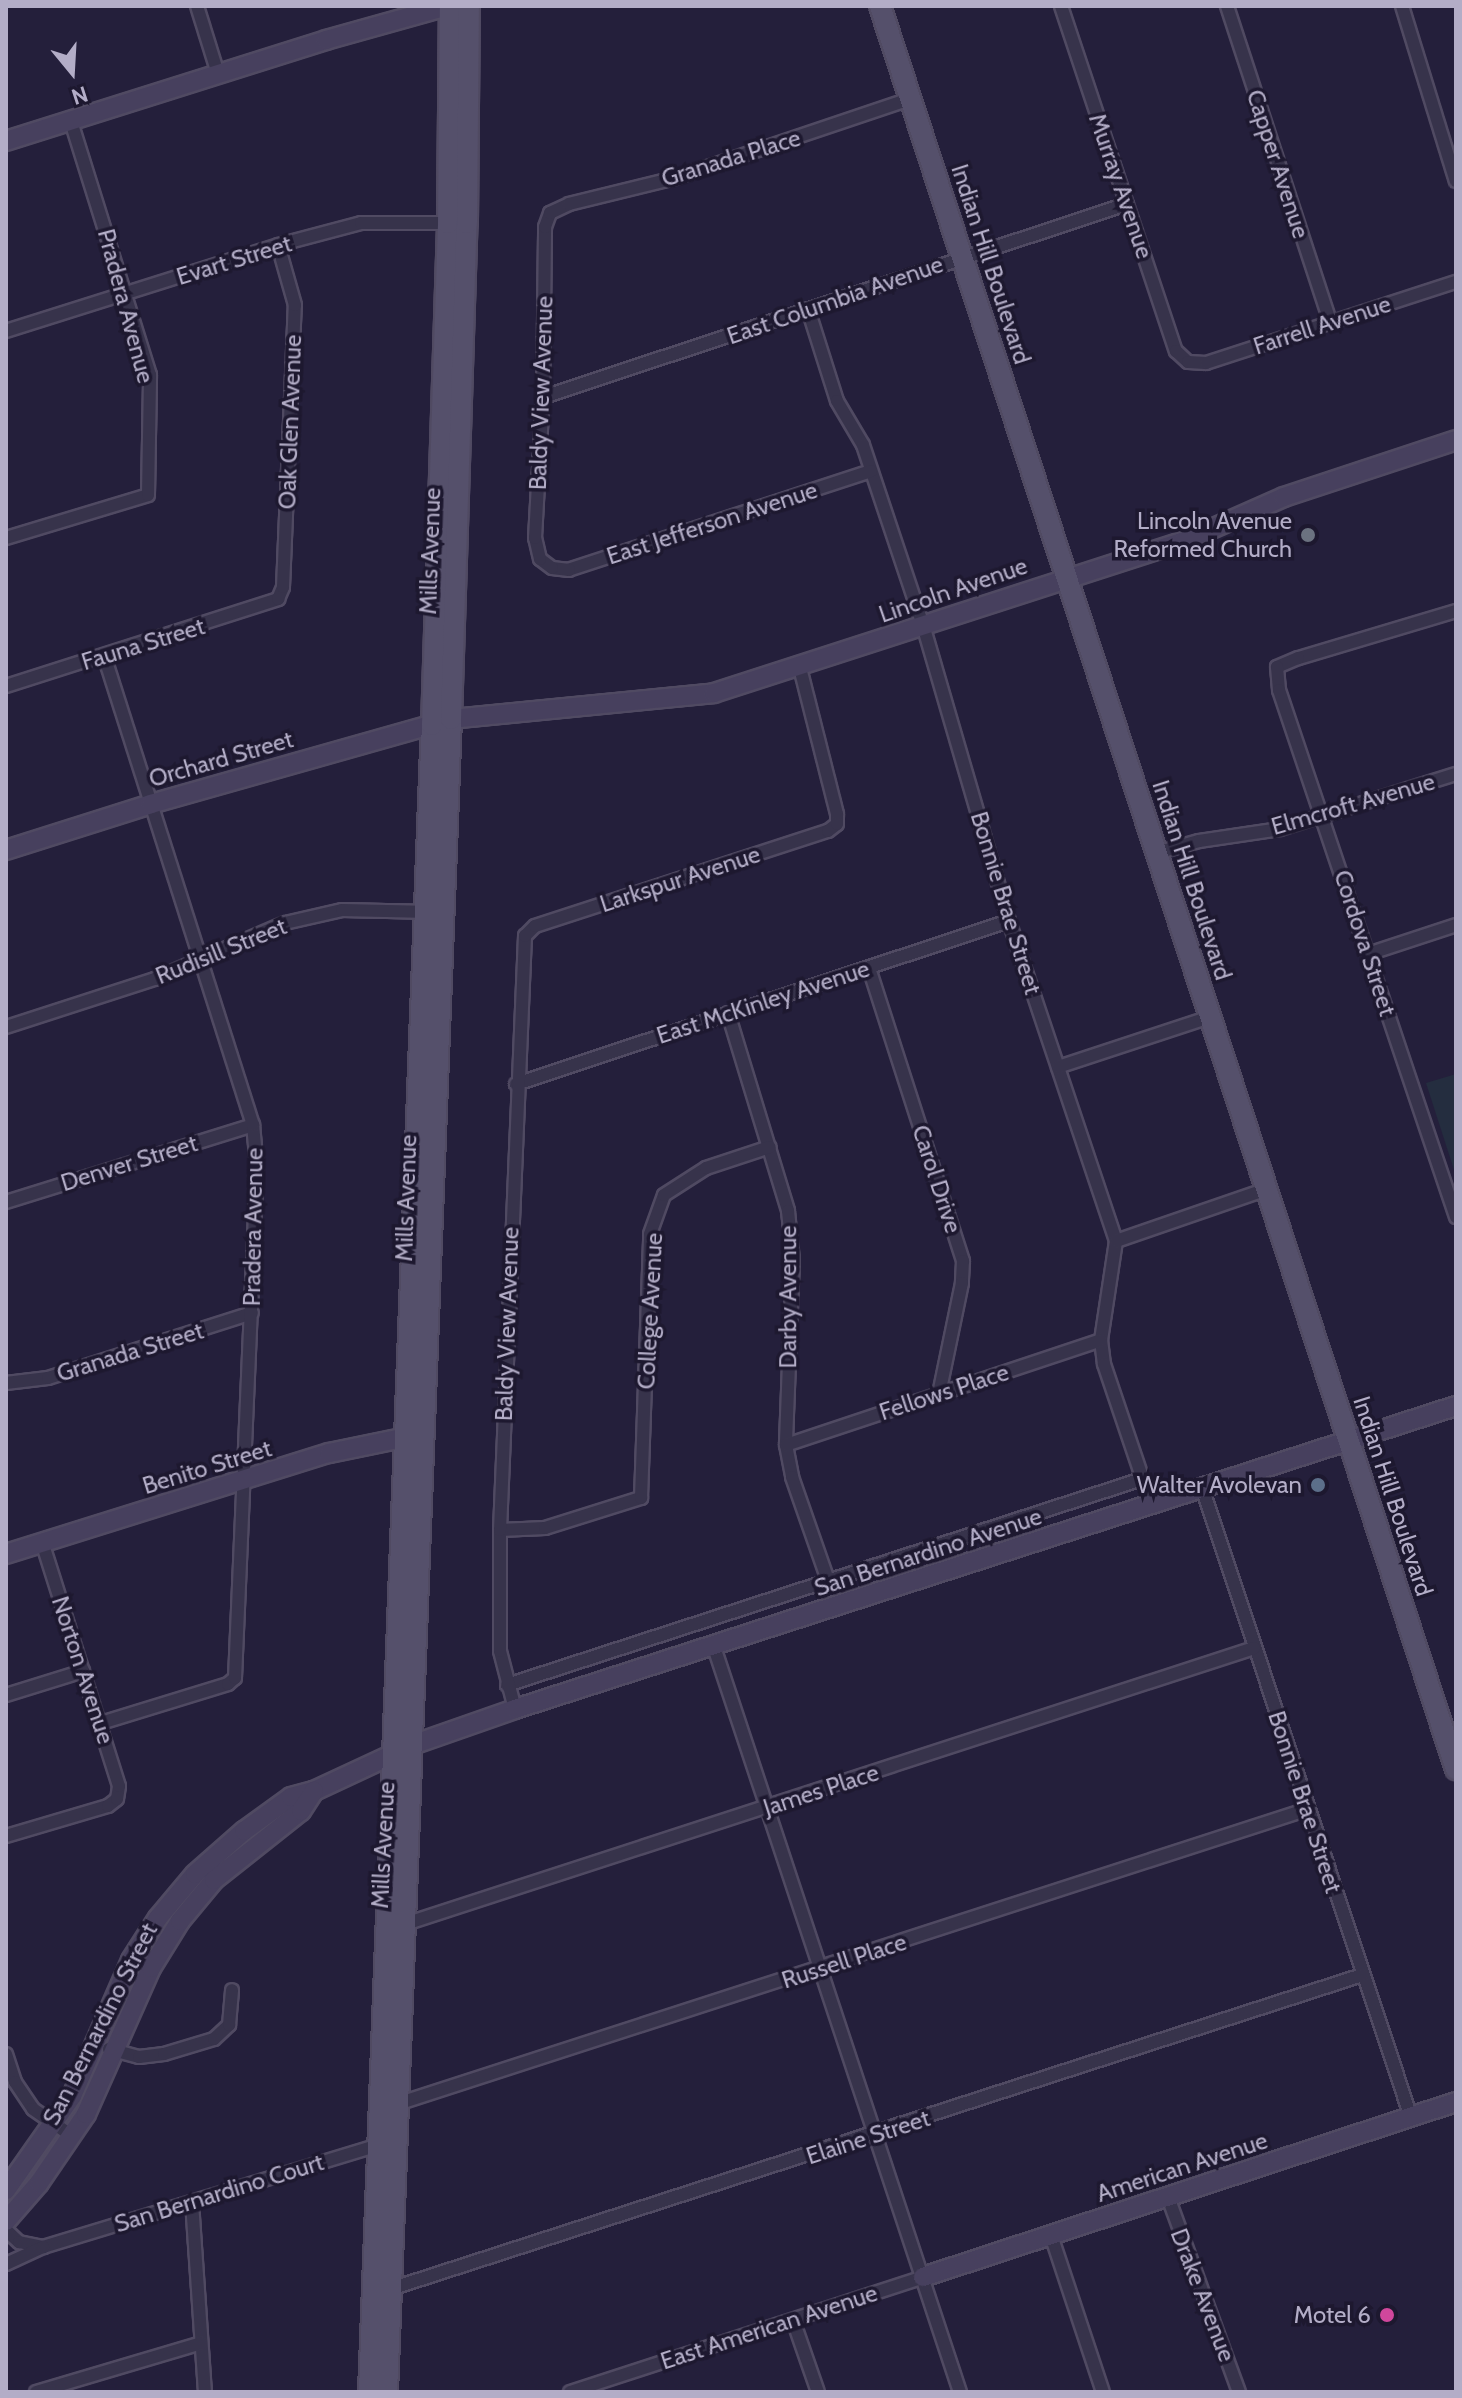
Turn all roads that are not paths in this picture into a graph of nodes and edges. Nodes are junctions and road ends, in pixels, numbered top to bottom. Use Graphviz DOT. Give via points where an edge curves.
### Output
graph roads {
  1 [pos="197,6"];
  2 [pos="449,6"];
  3 [pos="469,6"];
  4 [pos="880,6"];
  5 [pos="1061,6"];
  6 [pos="1227,6"];
  7 [pos="1402,6"];
  8 [pos="218,74"];
  9 [pos="910,99"];
  10 [pos="71,121"];
  11 [pos="6,141"];
  12 [pos="1456,181"];
  13 [pos="1127,204"];
  14 [pos="550,213"];
  15 [pos="458,223"];
  16 [pos="278,245"];
  17 [pos="962,257"];
  18 [pos="1456,282"];
  19 [pos="127,293"];
  20 [pos="808,309"];
  21 [pos="1330,321"];
  22 [pos="6,331"];
  23 [pos="1188,362"];
  24 [pos="543,397"];
  25 [pos="1456,440"];
  26 [pos="871,471"];
  27 [pos="6,538"];
  28 [pos="552,568"];
  29 [pos="1067,577"];
  30 [pos="278,599"];
  31 [pos="1456,611"];
  32 [pos="923,625"];
  33 [pos="104,656"];
  34 [pos="800,668"];
  35 [pos="6,686"];
  36 [pos="441,722"];
  37 [pos="1456,774"];
  38 [pos="151,804"];
  39 [pos="1323,816"];
  40 [pos="6,850"];
  41 [pos="1156,853"];
  42 [pos="433,912"];
  43 [pos="1009,921"];
  44 [pos="1456,925"];
  45 [pos="525,936"];
  46 [pos="1368,954"];
  47 [pos="200,958"];
  48 [pos="869,968"];
  49 [pos="728,1013"];
  50 [pos="1210,1017"];
  51 [pos="6,1027"];
  52 [pos="1058,1067"];
  53 [pos="516,1084"];
  54 [pos="253,1125"];
  55 [pos="770,1147"];
  56 [pos="1267,1189"];
  57 [pos="6,1202"];
  58 [pos="1456,1217"];
  59 [pos="1116,1241"];
  60 [pos="252,1313"];
  61 [pos="1101,1340"];
  62 [pos="6,1383"];
  63 [pos="939,1394"];
  64 [pos="1456,1406"];
  65 [pos="414,1435"];
  66 [pos="1347,1440"];
  67 [pos="786,1445"];
  68 [pos="1142,1479"];
  69 [pos="245,1480"];
  70 [pos="1202,1487"];
  71 [pos="1151,1504"];
  72 [pos="500,1530"];
  73 [pos="42,1542"];
  74 [pos="6,1554"];
  75 [pos="829,1583"];
  76 [pos="714,1647"];
  77 [pos="1254,1648"];
  78 [pos="83,1671"];
  79 [pos="507,1685"];
  80 [pos="6,1695"];
  81 [pos="515,1709"];
  82 [pos="101,1723"];
  83 [pos="415,1744"];
  84 [pos="395,1753"];
  85 [pos="1456,1769"];
  86 [pos="314,1791"];
  87 [pos="767,1808"];
  88 [pos="1308,1809"];
  89 [pos="6,1836"];
  90 [pos="396,1927"];
  91 [pos="821,1968"];
  92 [pos="1362,1975"];
  93 [pos="232,1990"];
  94 [pos="94,2045"];
  95 [pos="114,2050"];
  96 [pos="6,2054"];
  97 [pos="1456,2102"];
  98 [pos="388,2106"];
  99 [pos="1411,2117"];
  100 [pos="54,2126"];
  101 [pos="876,2135"];
  102 [pos="72,2136"];
  103 [pos="386,2143"];
  104 [pos="6,2190"];
  105 [pos="1168,2197"];
  106 [pos="192,2202"];
  107 [pos="6,2221"];
  108 [pos="6,2230"];
  109 [pos="1051,2235"];
  110 [pos="43,2247"];
  111 [pos="6,2264"];
  112 [pos="923,2277"];
  113 [pos="381,2291"];
  114 [pos="793,2320"];
  115 [pos="201,2343"];
  116 [pos="36,2392"];
  117 [pos="205,2392"];
  118 [pos="369,2392"];
  119 [pos="387,2392"];
  120 [pos="570,2392"];
  121 [pos="818,2392"];
  122 [pos="960,2392"];
  123 [pos="1103,2392"];
  124 [pos="1239,2392"];
  1 -- 8 [label="street"];
  2 -- 8 [label="main road"];
  2 -- 15 [label="main road, Mills Avenue"];
  3 -- 15 [label="main road, Mills Avenue"];
  4 -- 9 [label="main road, Indian Hill Boulevard"];
  5 -- 13 [label="street, Murray Avenue"];
  6 -- 21 [label="street, Capper Avenue"];
  7 -- 12 [label="street"];
  8 -- 10 [label="main road"];
  9 -- 14 [label="street, Granada Place" via="675,178 616,190"];
  9 -- 17 [label="main road, Indian Hill Boulevard"];
  10 -- 11 [label="main road"];
  10 -- 19 [label="street, Pradera Avenue"];
  13 -- 17 [label="street, East Columbia Avenue"];
  13 -- 23 [label="street, Murray Avenue" via="1176,351"];
  14 -- 24 [label="street, Baldy View Avenue" via="545,227"];
  15 -- 16 [label="street, Evart Street" via="361,223"];
  15 -- 36 [label="main road, Mills Avenue"];
  16 -- 19 [label="street, Evart Street"];
  16 -- 30 [label="street, Oak Glen Avenue" via="295,305 283,587"];
  17 -- 20 [label="street, East Columbia Avenue"];
  17 -- 29 [label="main road, Indian Hill Boulevard"];
  18 -- 21 [label="street, Farrell Avenue"];
  19 -- 22 [label="street, Evart Street"];
  19 -- 27 [label="street, Pradera Avenue" via="150,375 148,495"];
  20 -- 24 [label="street, East Columbia Avenue"];
  20 -- 26 [label="street, Bonnie Brae Street" via="837,401 863,445"];
  21 -- 23 [label="street, Farrell Avenue" via="1206,363"];
  24 -- 28 [label="street, Baldy View Avenue" via="535,538 540,559"];
  25 -- 29 [label="main road, Lincoln Avenue" via="1284,497 1182,542"];
  26 -- 28 [label="street, East Jefferson Avenue" via="569,570"];
  26 -- 32 [label="street, Bonnie Brae Street"];
  29 -- 32 [label="main road, Lincoln Avenue"];
  29 -- 41 [label="main road, Indian Hill Boulevard"];
  30 -- 33 [label="street, Fauna Street"];
  31 -- 39 [label="street, Cordova Street" via="1277,667 1279,690"];
  32 -- 34 [label="main road, Lincoln Avenue"];
  32 -- 43 [label="street, Bonnie Brae Street"];
  33 -- 35 [label="street, Fauna Street"];
  33 -- 38 [label="street, Pradera Avenue"];
  34 -- 36 [label="main road, Lincoln Avenue" via="675,699"];
  34 -- 45 [label="street, Larkspur Avenue" via="837,824 535,926"];
  36 -- 38 [label="main road, Orchard Street"];
  36 -- 42 [label="main road, Mills Avenue"];
  37 -- 39 [label="street, Elmcroft Avenue"];
  38 -- 40 [label="main road, Orchard Street"];
  38 -- 47 [label="street, Pradera Avenue"];
  39 -- 41 [label="street, Elmcroft Avenue"];
  39 -- 46 [label="street, Cordova Street"];
  41 -- 50 [label="main road, Indian Hill Boulevard"];
  42 -- 47 [label="street, Rudisill Street" via="324,913"];
  42 -- 65 [label="main road, Mills Avenue"];
  43 -- 48 [label="street, East McKinley Avenue"];
  43 -- 52 [label="street, Bonnie Brae Street"];
  44 -- 46 [label="street"];
  45 -- 53 [label="street, Baldy View Avenue"];
  46 -- 58 [label="street, Cordova Street"];
  47 -- 51 [label="street, Rudisill Street" via="130,988"];
  47 -- 54 [label="street, Pradera Avenue"];
  48 -- 49 [label="street, East McKinley Avenue"];
  48 -- 63 [label="street, Carol Drive" via="963,1261"];
  49 -- 53 [label="street, East McKinley Avenue"];
  49 -- 55 [label="street, Darby Avenue"];
  50 -- 52 [label="street"];
  50 -- 56 [label="main road, Indian Hill Boulevard"];
  52 -- 59 [label="street, Bonnie Brae Street"];
  53 -- 72 [label="street, Baldy View Avenue"];
  54 -- 57 [label="street, Denver Street"];
  54 -- 60 [label="street, Pradera Avenue" via="257,1167"];
  55 -- 67 [label="street, Darby Avenue" via="788,1211 793,1259"];
  55 -- 72 [label="street, College Avenue" via="706,1168 664,1195 650,1234 641,1498 545,1528"];
  56 -- 59 [label="street"];
  56 -- 66 [label="main road, Indian Hill Boulevard"];
  59 -- 61 [label="street, Bonnie Brae Street"];
  60 -- 62 [label="street, Granada Street" via="48,1378"];
  60 -- 69 [label="street, Pradera Avenue"];
  61 -- 63 [label="street, Fellows Place"];
  61 -- 68 [label="street, Bonnie Brae Street"];
  63 -- 67 [label="street, Fellows Place"];
  64 -- 66 [label="main road, San Bernardino Avenue"];
  65 -- 69 [label="main road, Benito Street" via="329,1453"];
  65 -- 83 [label="main road, Mills Avenue"];
  65 -- 84 [label="main road, Mills Avenue"];
  66 -- 70 [label="main road, San Bernardino Avenue"];
  66 -- 85 [label="main road, Indian Hill Boulevard"];
  67 -- 75 [label="street, Darby Avenue"];
  68 -- 71 [label="street, Bonnie Brae Street"];
  68 -- 75 [label="street"];
  69 -- 73 [label="main road, Benito Street"];
  69 -- 82 [label="street, Pradera Avenue" via="235,1678"];
  70 -- 71 [label="main road, San Bernardino Avenue"];
  70 -- 77 [label="street, Bonnie Brae Street"];
  71 -- 76 [label="main road, San Bernardino Avenue"];
  72 -- 79 [label="street, Baldy View Avenue" via="500,1651"];
  73 -- 74 [label="main road, Benito Street"];
  73 -- 78 [label="street, Norton Avenue"];
  75 -- 79 [label="street"];
  76 -- 81 [label="main road, San Bernardino Avenue"];
  76 -- 87 [label="street"];
  77 -- 87 [label="street, James Place"];
  77 -- 88 [label="street, Bonnie Brae Street"];
  78 -- 80 [label="street"];
  78 -- 82 [label="street, Norton Avenue"];
  79 -- 81 [label="street, Baldy View Avenue"];
  81 -- 83 [label="main road, San Bernardino Avenue"];
  82 -- 89 [label="street, Norton Avenue" via="119,1786 117,1799"];
  83 -- 84 [label="main road, San Bernardino Street"];
  83 -- 90 [label="main road, Mills Avenue"];
  84 -- 86 [label="main road, San Bernardino Street"];
  84 -- 90 [label="main road, Mills Avenue"];
  86 -- 94 [label="main road, San Bernardino Street" via="291,1797 195,1874 131,1960"];
  86 -- 95 [label="main road, San Bernardino Street" via="301,1811 214,1880 180,1921 151,1968"];
  87 -- 90 [label="street, James Place"];
  87 -- 91 [label="street"];
  88 -- 91 [label="street, Russell Place"];
  88 -- 92 [label="street, Bonnie Brae Street"];
  90 -- 98 [label="main road, Mills Avenue"];
  91 -- 98 [label="street, Russell Place"];
  91 -- 101 [label="street"];
  92 -- 99 [label="street, Bonnie Brae Street"];
  92 -- 101 [label="street, Elaine Street"];
  93 -- 95 [label="street" via="229,2025 214,2039 139,2057"];
  94 -- 95 [label="street"];
  94 -- 100 [label="main road, San Bernardino Street"];
  95 -- 102 [label="main road, San Bernardino Street"];
  96 -- 100 [label="street" via="24,2096"];
  97 -- 99 [label="main road, American Avenue"];
  98 -- 103 [label="main road, Mills Avenue"];
  99 -- 105 [label="main road, American Avenue"];
  100 -- 102 [label="street"];
  100 -- 104 [label="main road, San Bernardino Street"];
  101 -- 112 [label="street"];
  101 -- 113 [label="street, Elaine Street"];
  102 -- 107 [label="main road, San Bernardino Street"];
  103 -- 106 [label="street, San Bernardino Court"];
  103 -- 113 [label="main road, Mills Avenue"];
  105 -- 109 [label="main road, American Avenue"];
  105 -- 124 [label="street, Drake Avenue"];
  106 -- 110 [label="street, San Bernardino Court"];
  106 -- 115 [label="street"];
  108 -- 110 [label="street" via="19,2242"];
  109 -- 112 [label="main road, American Avenue"];
  109 -- 123 [label="street"];
  110 -- 111 [label="street, San Bernardino Court"];
  112 -- 114 [label="street, East American Avenue"];
  112 -- 122 [label="street"];
  113 -- 118 [label="main road, Mills Avenue"];
  113 -- 119 [label="main road, Mills Avenue"];
  114 -- 120 [label="street, East American Avenue"];
  114 -- 121 [label="street"];
  115 -- 116 [label="street"];
  115 -- 117 [label="street"];
}
